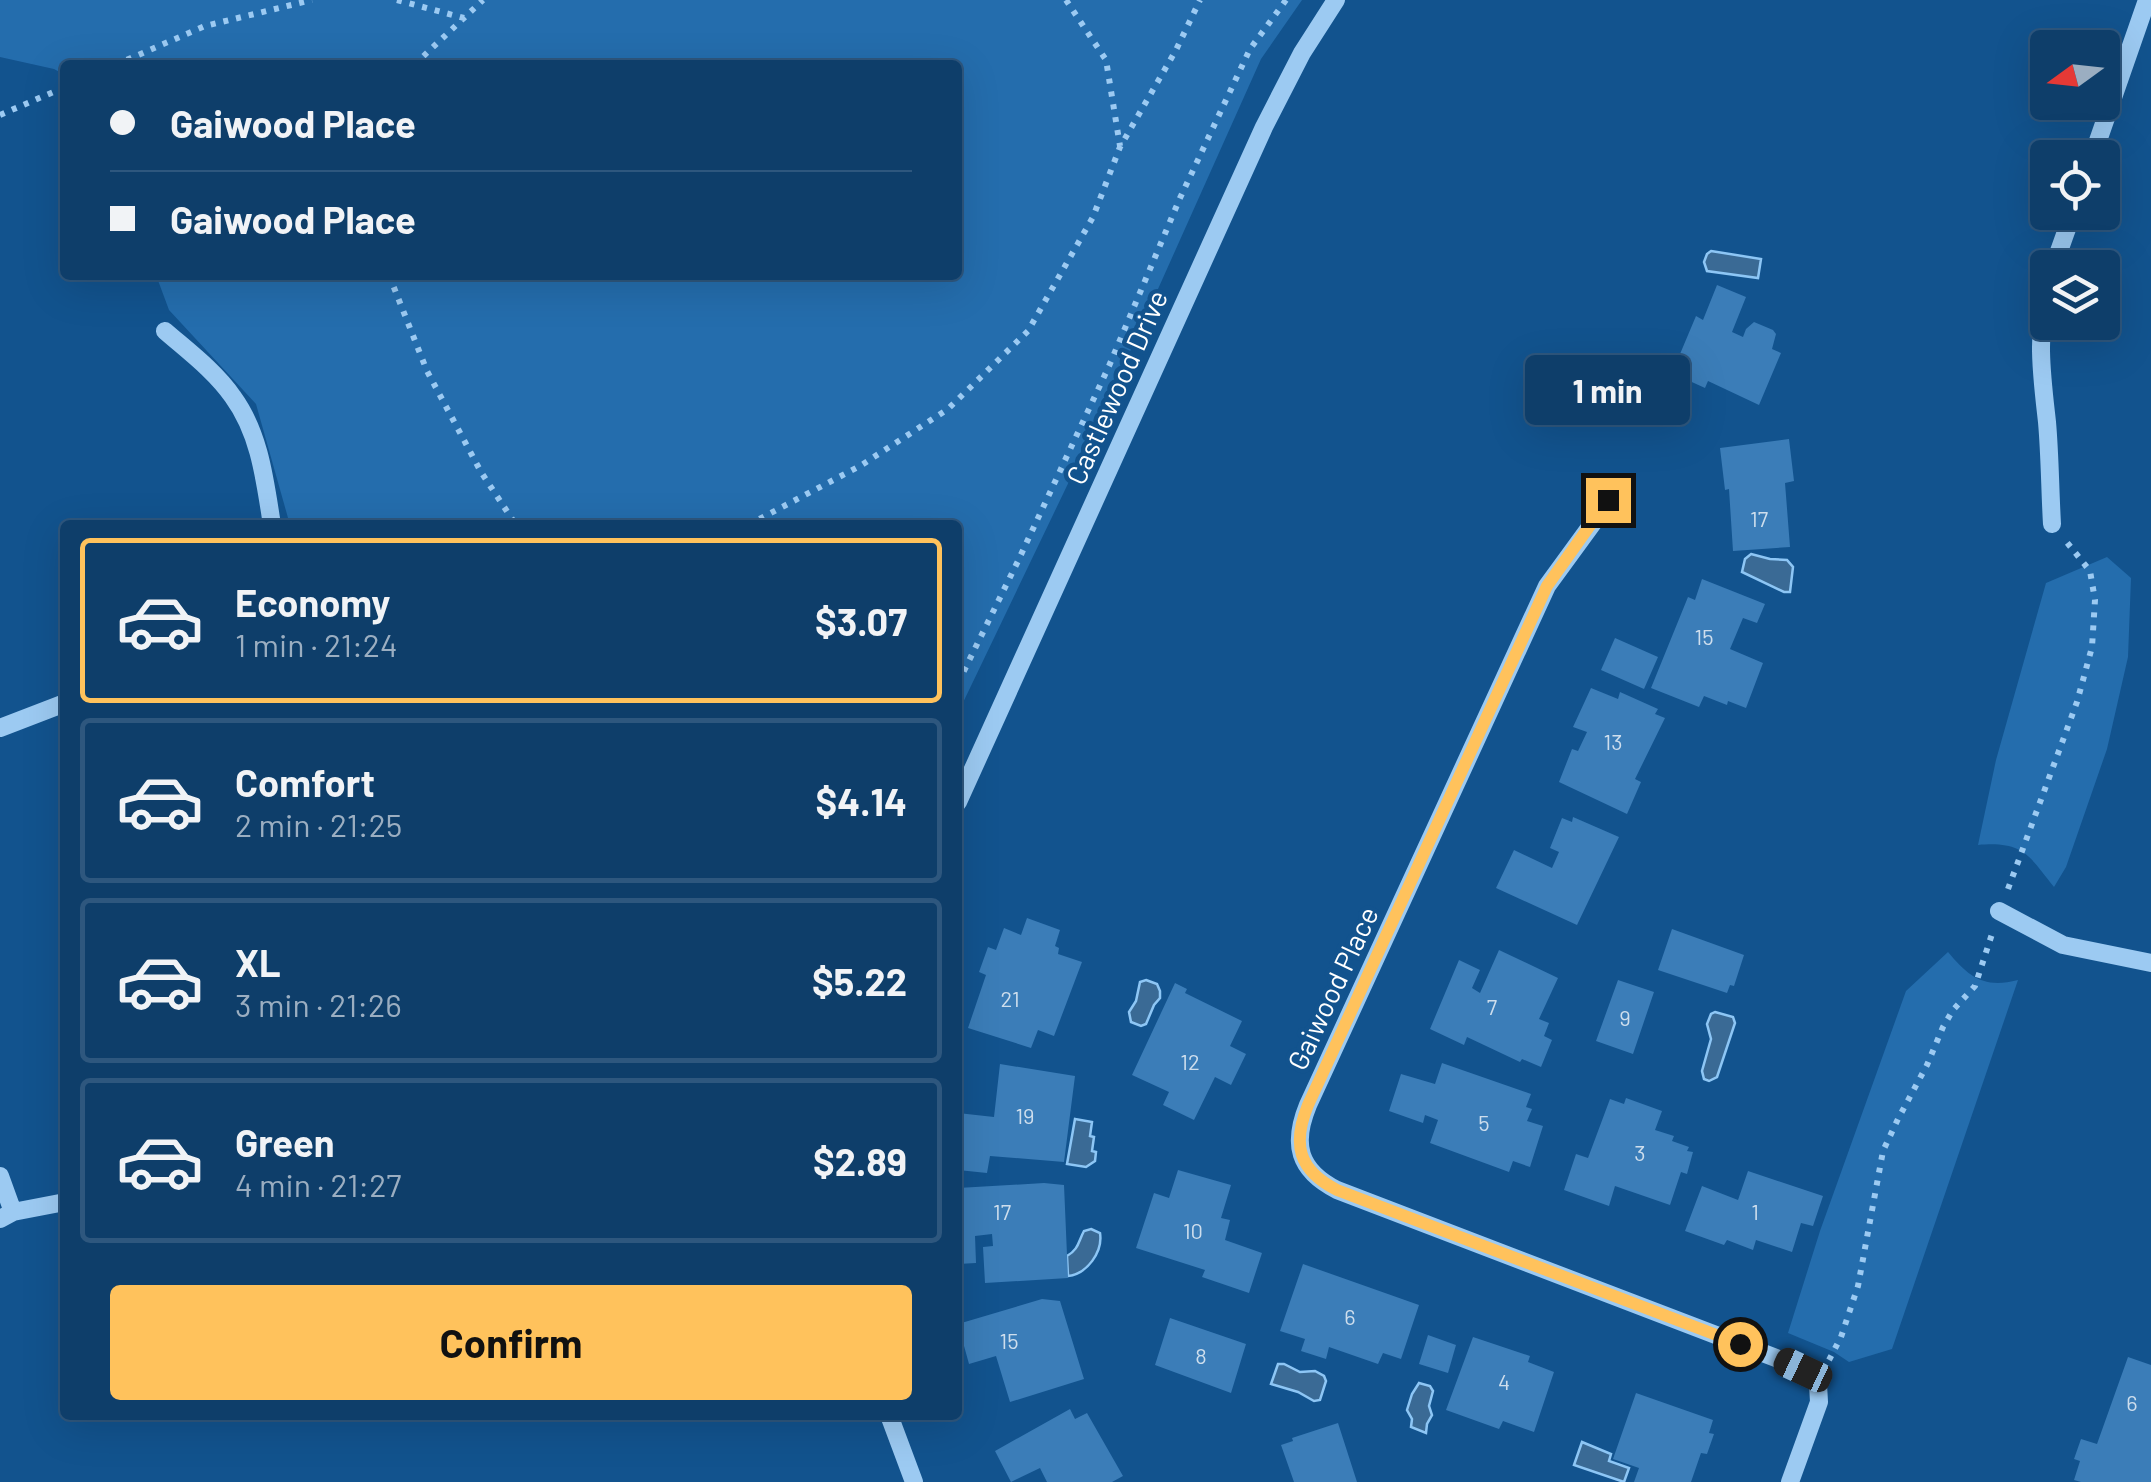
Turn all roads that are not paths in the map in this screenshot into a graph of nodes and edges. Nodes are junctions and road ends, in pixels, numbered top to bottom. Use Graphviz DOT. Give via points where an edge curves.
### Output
graph roads {
  1 [pos="1336,0"];
  2 [pos="2147,0"];
  3 [pos="2098,140"];
  4 [pos="165,330"];
  5 [pos="2041,340"];
  6 [pos="1608,500"];
  7 [pos="271,520"];
  8 [pos="2052,524"];
  9 [pos="60,705"];
  10 [pos="0,728"];
  11 [pos="962,793"];
  12 [pos="2000,911"];
  13 [pos="2151,963"];
  14 [pos="0,1176"];
  15 [pos="60,1203"];
  16 [pos="6,1216"];
  17 [pos="890,1420"];
  18 [pos="914,1482"];
  19 [pos="1790,1482"];
  1 -- 11 [label="street, Castlewood Drive" via="1264,127"];
  2 -- 3 [label="street"];
  4 -- 7 [label="street" via="218,378 241,410 261,460"];
  5 -- 8 [label="street"];
  6 -- 19 [label="street, Gaiwood Place" via="1547,586 1298,1138 1309,1170 1337,1190 1803,1370 1818,1384 1819,1402"];
  9 -- 10 [label="street"];
  12 -- 13 [label="street" via="2063,945"];
  14 -- 16 [label="street"];
  15 -- 16 [label="street"];
  17 -- 18 [label="street"];
}
